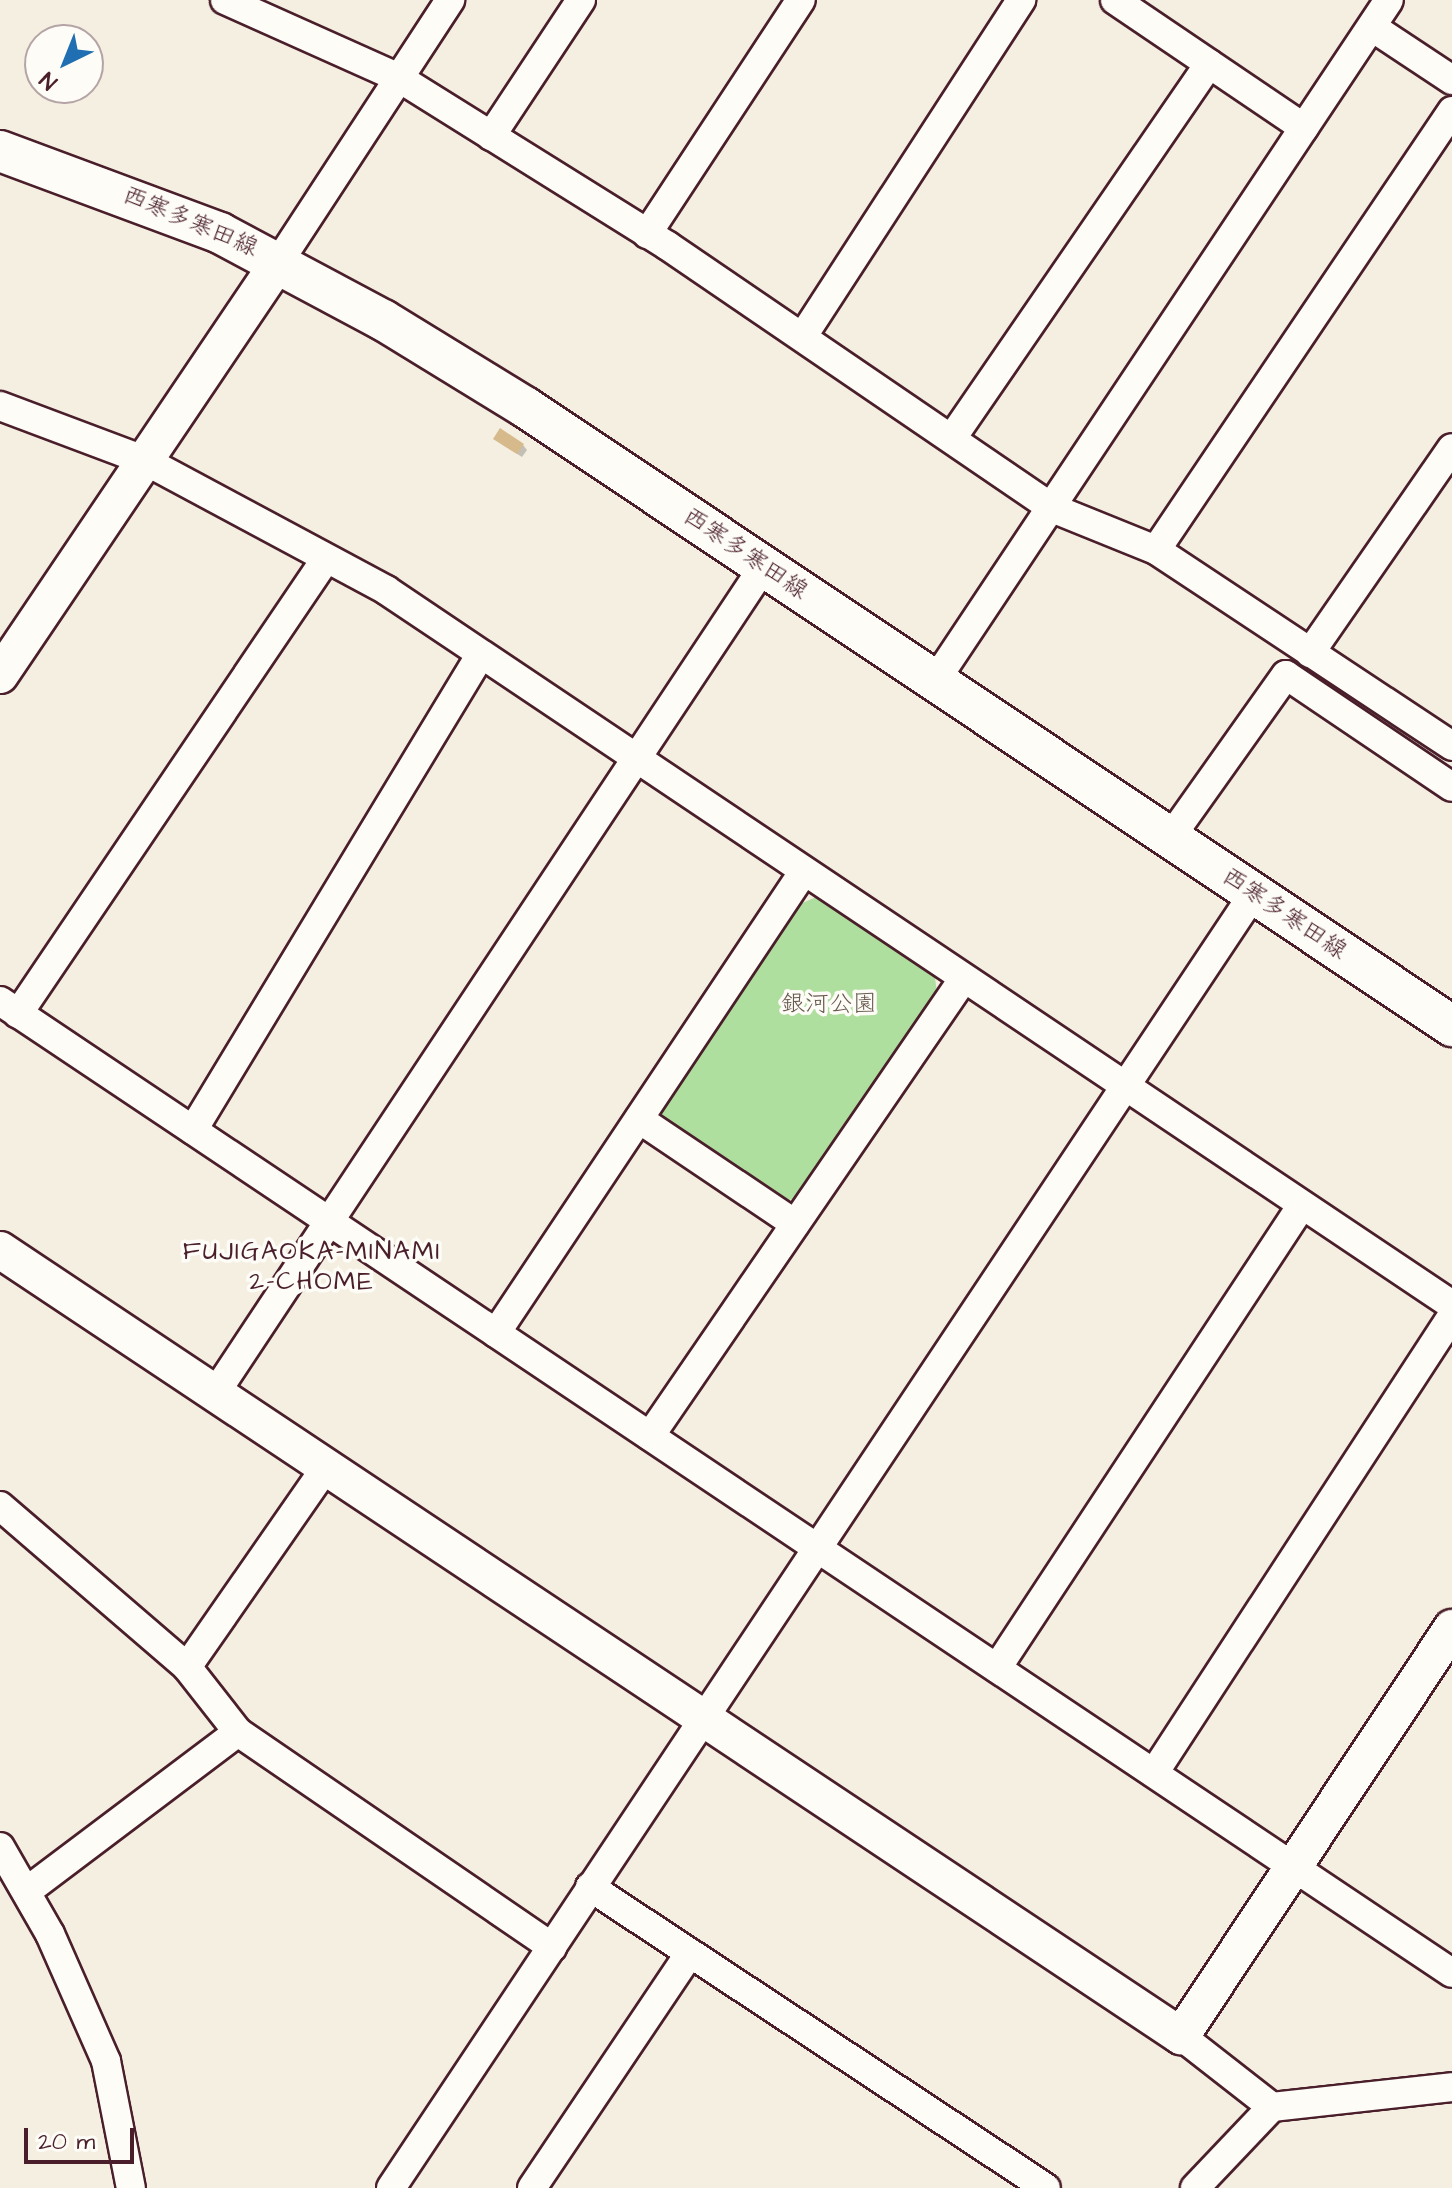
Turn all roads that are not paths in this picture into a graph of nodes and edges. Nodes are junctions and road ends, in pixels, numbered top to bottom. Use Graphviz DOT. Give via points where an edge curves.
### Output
graph roads {
  1 [pos="225,0"];
  2 [pos="450,0"];
  3 [pos="581,0"];
  4 [pos="801,0"];
  5 [pos="1021,0"];
  6 [pos="1115,0"];
  7 [pos="1389,0"];
  8 [pos="1372,27"];
  9 [pos="1209,64"];
  10 [pos="399,78"];
  11 [pos="1452,80"];
  12 [pos="1452,111"];
  13 [pos="1304,128"];
  14 [pos="491,136"];
  15 [pos="0,151"];
  16 [pos="647,234"];
  17 [pos="280,260"];
  18 [pos="803,336"];
  19 [pos="0,406"];
  20 [pos="952,438"];
  21 [pos="1450,454"];
  22 [pos="144,460"];
  23 [pos="1052,508"];
  24 [pos="1156,550"];
  25 [pos="325,560"];
  26 [pos="764,566"];
  27 [pos="1310,653"];
  28 [pos="481,654"];
  29 [pos="0,675"];
  30 [pos="935,681"];
  31 [pos="1452,746"];
  32 [pos="637,758"];
  33 [pos="1452,787"];
  34 [pos="1170,838"];
  35 [pos="804,871"];
  36 [pos="1254,893"];
  37 [pos="964,978"];
  38 [pos="9,1008"];
  39 [pos="1452,1026"];
  40 [pos="1125,1086"];
  41 [pos="639,1119"];
  42 [pos="193,1130"];
  43 [pos="1302,1205"];
  44 [pos="330,1222"];
  45 [pos="795,1224"];
  46 [pos="0,1250"];
  47 [pos="1452,1305"];
  48 [pos="1452,1316"];
  49 [pos="496,1333"];
  50 [pos="216,1392"];
  51 [pos="650,1436"];
  52 [pos="324,1470"];
  53 [pos="0,1506"];
  54 [pos="817,1549"];
  55 [pos="1452,1628"];
  56 [pos="187,1667"];
  57 [pos="997,1668"];
  58 [pos="705,1717"];
  59 [pos="238,1732"];
  60 [pos="1154,1773"];
  61 [pos="0,1847"];
  62 [pos="1293,1867"];
  63 [pos="590,1887"];
  64 [pos="27,1891"];
  65 [pos="552,1947"];
  66 [pos="690,1953"];
  67 [pos="1451,1969"];
  68 [pos="1181,2036"];
  69 [pos="1452,2087"];
  70 [pos="1272,2107"];
  71 [pos="131,2188"];
  72 [pos="391,2188"];
  73 [pos="532,2188"];
  74 [pos="1046,2188"];
  75 [pos="1195,2188"];
  1 -- 10 [label="street"];
  2 -- 10 [label="street"];
  3 -- 14 [label="street"];
  4 -- 16 [label="street"];
  5 -- 18 [label="street"];
  6 -- 9 [label="street"];
  7 -- 8 [label="street"];
  8 -- 11 [label="street"];
  8 -- 13 [label="street"];
  9 -- 13 [label="street"];
  9 -- 20 [label="street"];
  10 -- 14 [label="street"];
  10 -- 17 [label="street"];
  12 -- 24 [label="street"];
  13 -- 23 [label="street"];
  14 -- 16 [label="street"];
  15 -- 17 [label="main road, 西寒多寒田線" via="134,197"];
  16 -- 18 [label="street"];
  17 -- 22 [label="street"];
  17 -- 26 [label="main road, 西寒多寒田線" via="525,407"];
  18 -- 20 [label="street"];
  19 -- 22 [label="street"];
  20 -- 23 [label="street"];
  21 -- 27 [label="street"];
  22 -- 25 [label="street"];
  22 -- 29 [label="street"];
  23 -- 24 [label="street"];
  23 -- 30 [label="street"];
  24 -- 27 [label="street"];
  25 -- 28 [label="street" via="386,590"];
  25 -- 38 [label="street"];
  26 -- 30 [label="main road, 西寒多寒田線"];
  26 -- 32 [label="street"];
  27 -- 31 [label="street"];
  28 -- 32 [label="street"];
  28 -- 42 [label="street"];
  30 -- 34 [label="main road, 西寒多寒田線"];
  32 -- 35 [label="street"];
  32 -- 44 [label="street"];
  33 -- 34 [label="street" via="1286,675"];
  34 -- 36 [label="main road, 西寒多寒田線"];
  35 -- 37 [label="street"];
  35 -- 41 [label="street"];
  36 -- 39 [label="main road, 西寒多寒田線"];
  36 -- 40 [label="street"];
  37 -- 40 [label="street"];
  37 -- 45 [label="street"];
  38 -- 42 [label="street"];
  40 -- 43 [label="street"];
  40 -- 54 [label="street"];
  41 -- 45 [label="street"];
  41 -- 49 [label="street"];
  42 -- 44 [label="street"];
  43 -- 47 [label="street"];
  43 -- 57 [label="street"];
  44 -- 49 [label="street"];
  44 -- 50 [label="street"];
  45 -- 51 [label="street"];
  46 -- 50 [label="street"];
  48 -- 60 [label="street"];
  49 -- 51 [label="street"];
  50 -- 52 [label="street"];
  51 -- 54 [label="street"];
  52 -- 56 [label="street"];
  52 -- 58 [label="street"];
  53 -- 56 [label="street"];
  54 -- 57 [label="street"];
  54 -- 58 [label="street"];
  55 -- 62 [label="street"];
  56 -- 59 [label="street"];
  57 -- 60 [label="street"];
  58 -- 63 [label="street"];
  58 -- 68 [label="street"];
  59 -- 64 [label="street"];
  59 -- 65 [label="street"];
  60 -- 62 [label="street"];
  61 -- 64 [label="street"];
  62 -- 67 [label="street"];
  62 -- 68 [label="street"];
  63 -- 65 [label="street"];
  63 -- 66 [label="street"];
  64 -- 71 [label="street" via="106,2061"];
  65 -- 72 [label="street"];
  66 -- 73 [label="street"];
  66 -- 74 [label="street"];
  68 -- 70 [label="street"];
  69 -- 70 [label="street"];
  70 -- 75 [label="street"];
}
